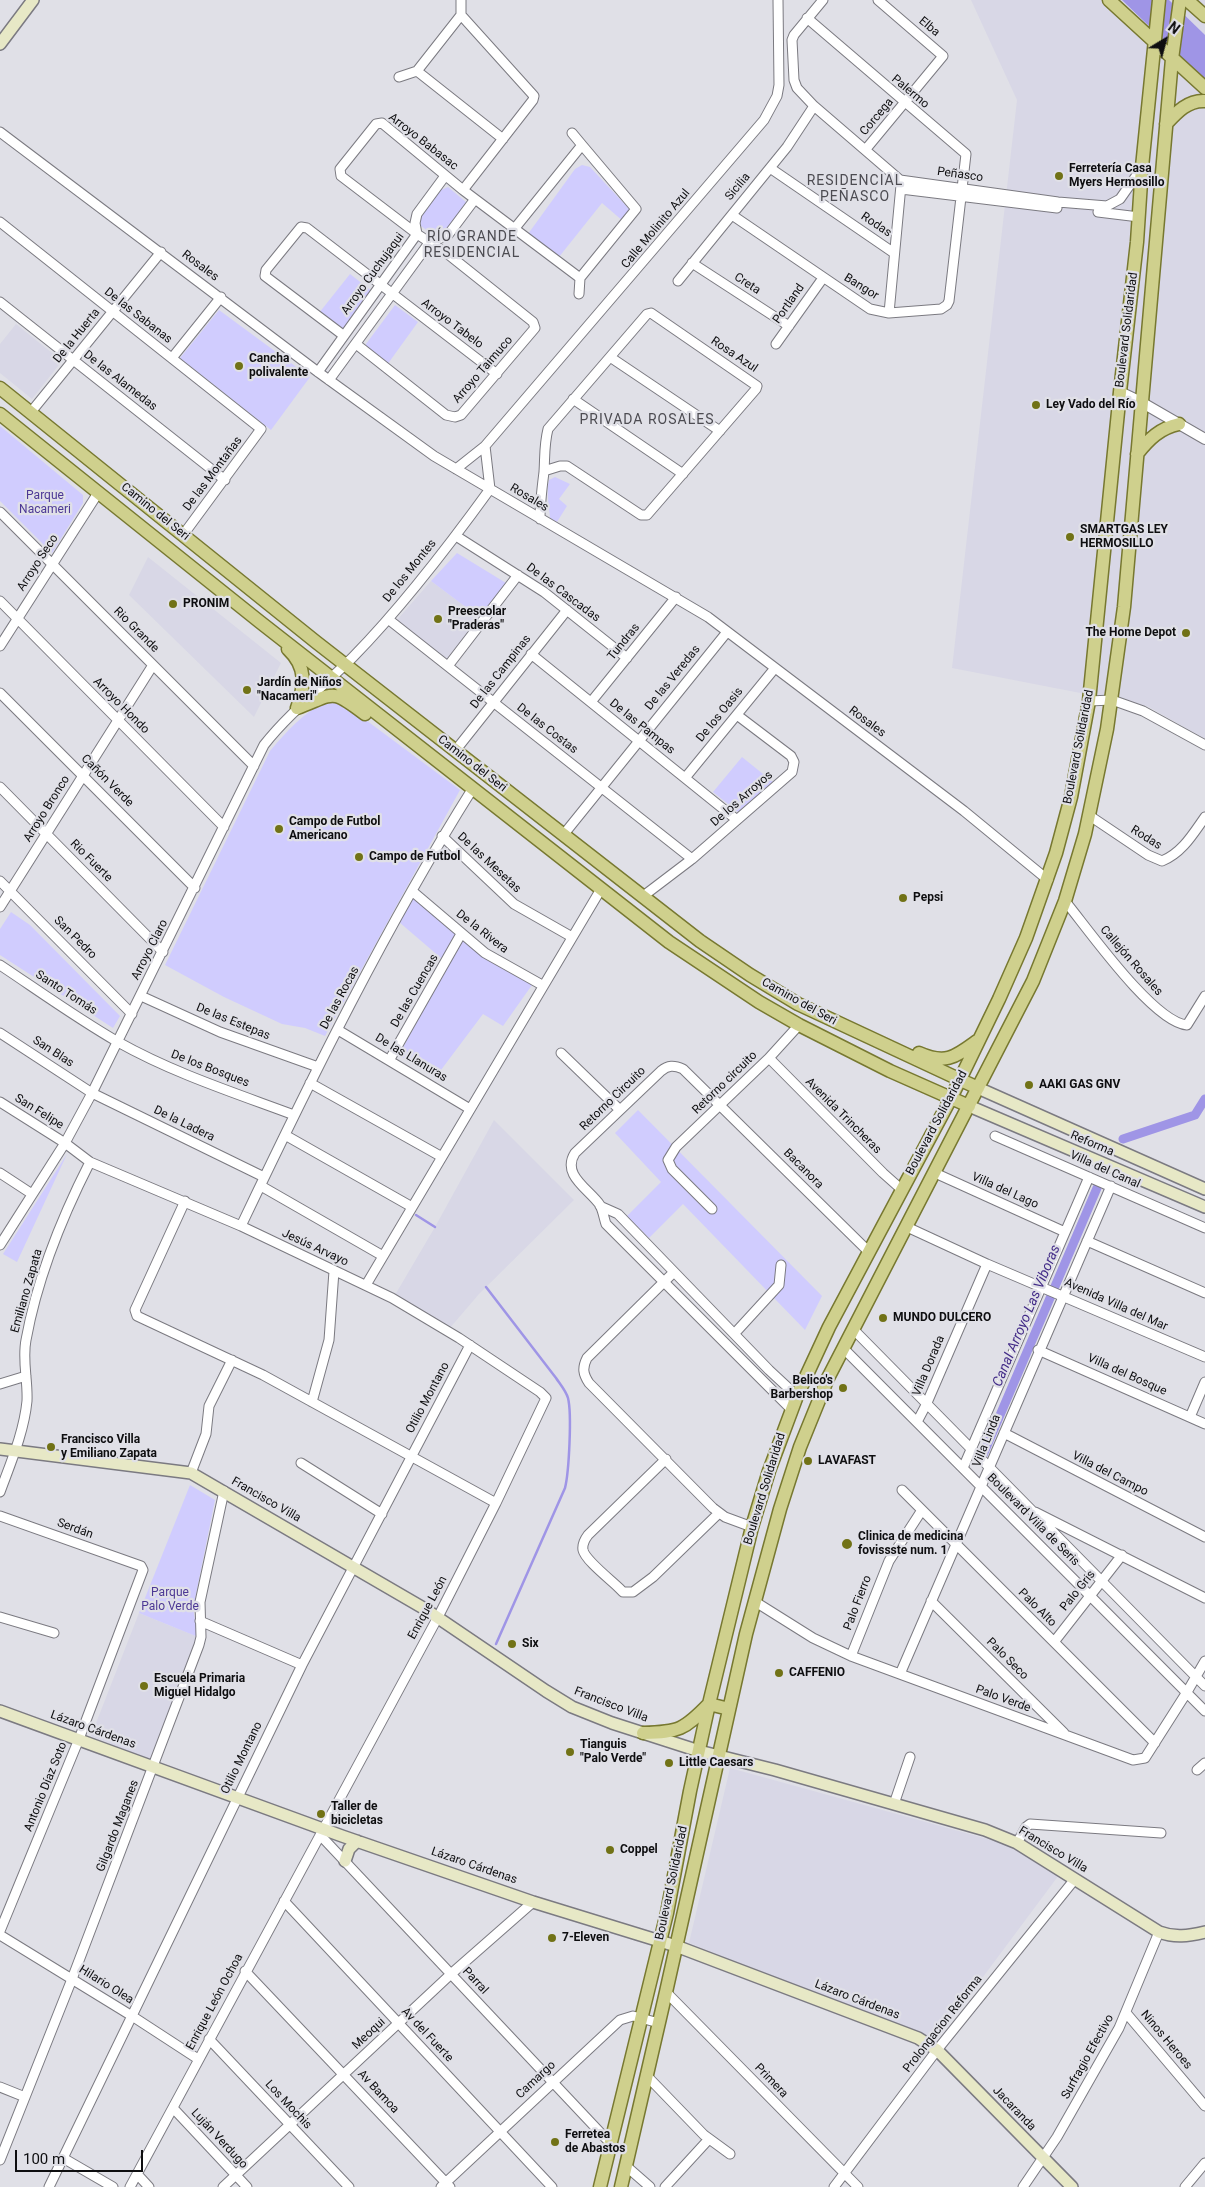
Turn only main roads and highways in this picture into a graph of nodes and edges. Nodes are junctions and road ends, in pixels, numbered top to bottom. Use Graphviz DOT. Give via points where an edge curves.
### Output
graph roads {
  1 [pos="34,0"];
  2 [pos="1109,0"];
  3 [pos="1159,0"];
  4 [pos="1180,0"];
  5 [pos="1187,0"];
  6 [pos="1205,16"];
  7 [pos="1155,38"];
  8 [pos="0,44"];
  9 [pos="1172,57"];
  10 [pos="1205,88"];
  11 [pos="1205,101"];
  12 [pos="1166,124"];
  13 [pos="0,388"];
  14 [pos="0,414"];
  15 [pos="1179,424"];
  16 [pos="1137,454"];
  17 [pos="260,622"];
  18 [pos="399,730"];
  19 [pos="846,1028"];
  20 [pos="980,1040"];
  21 [pos="960,1080"];
  22 [pos="978,1088"];
  23 [pos="952,1098"];
  24 [pos="969,1106"];
  25 [pos="1205,1189"];
  26 [pos="1205,1207"];
  27 [pos="0,1449"];
  28 [pos="709,1704"];
  29 [pos="729,1709"];
  30 [pos="0,1711"];
  31 [pos="643,1733"];
  32 [pos="699,1751"];
  33 [pos="719,1755"];
  34 [pos="357,1841"];
  35 [pos="345,1861"];
  36 [pos="1205,1932"];
  37 [pos="660,1941"];
  38 [pos="676,1946"];
  39 [pos="937,2050"];
  40 [pos="600,2187"];
  41 [pos="620,2187"];
  42 [pos="1072,2187"];
  1 -- 8 [label="main road"];
  2 -- 7 [label="main road"];
  3 -- 7 [label="main road, Boulevard Solidaridad"];
  4 -- 9 [label="main road, Boulevard Solidaridad"];
  5 -- 6 [label="main road"];
  7 -- 9 [label="main road"];
  7 -- 20 [label="main road, Boulevard Solidaridad" via="1089,701 1070,796 1048,880"];
  9 -- 10 [label="main road"];
  9 -- 12 [label="main road, Boulevard Solidaridad"];
  11 -- 12 [label="main road" via="1186,106"];
  12 -- 16 [label="main road, Boulevard Solidaridad"];
  13 -- 19 [label="main road, Camino del Seri" via="345,665 700,941 798,1004"];
  14 -- 17 [label="main road, Camino del Seri"];
  15 -- 16 [label="main road" via="1156,434"];
  16 -- 22 [label="main road, Boulevard Solidaridad" via="1124,607 1112,700 1090,816 1066,901 1018,1012"];
  17 -- 18 [label="main road, Camino del Seri"];
  17 -- 18 [label="main road" via="292,653 301,667 303,688 297,708 324,696 339,696 379,725"];
  18 -- 23 [label="main road, Camino del Seri" via="669,942 799,1025"];
  19 -- 20 [label="main road" via="878,1035 939,1060 951,1058"];
  19 -- 21 [label="main road, Camino del Seri"];
  20 -- 21 [label="main road, Boulevard Solidaridad"];
  21 -- 22 [label="main road, Camino del Seri"];
  21 -- 23 [label="main road, Boulevard Solidaridad"];
  22 -- 24 [label="main road, Boulevard Solidaridad"];
  22 -- 25 [label="main road, Reforma"];
  23 -- 24 [label="main road, Camino del Seri"];
  23 -- 28 [label="main road, Boulevard Solidaridad" via="829,1326 797,1396 752,1527"];
  24 -- 26 [label="main road, Reforma"];
  24 -- 29 [label="main road, Boulevard Solidaridad" via="828,1378 800,1447 754,1601"];
  27 -- 31 [label="main road, Francisco Villa" via="191,1473 438,1617 572,1707"];
  28 -- 29 [label="main road"];
  28 -- 31 [label="main road" via="680,1729"];
  28 -- 32 [label="main road, Boulevard Solidaridad"];
  29 -- 33 [label="main road, Boulevard Solidaridad"];
  30 -- 34 [label="main road, Lázaro Cárdenas" via="237,1796 323,1833"];
  31 -- 32 [label="main road, Francisco Villa"];
  32 -- 33 [label="main road, Francisco Villa"];
  32 -- 37 [label="main road, Boulevard Solidaridad"];
  33 -- 36 [label="main road, Francisco Villa" via="985,1830 1017,1843 1159,1932 1170,1936"];
  33 -- 38 [label="main road, Boulevard Solidaridad"];
  34 -- 35 [label="main road" via="349,1849"];
  34 -- 37 [label="main road, Lázaro Cárdenas" via="533,1902"];
  37 -- 38 [label="main road, Lázaro Cárdenas"];
  37 -- 40 [label="main road, Boulevard Solidaridad"];
  38 -- 39 [label="main road, Lázaro Cárdenas" via="918,2038"];
  38 -- 41 [label="main road, Boulevard Solidaridad"];
  39 -- 42 [label="main road, Jacaranda"];
}
